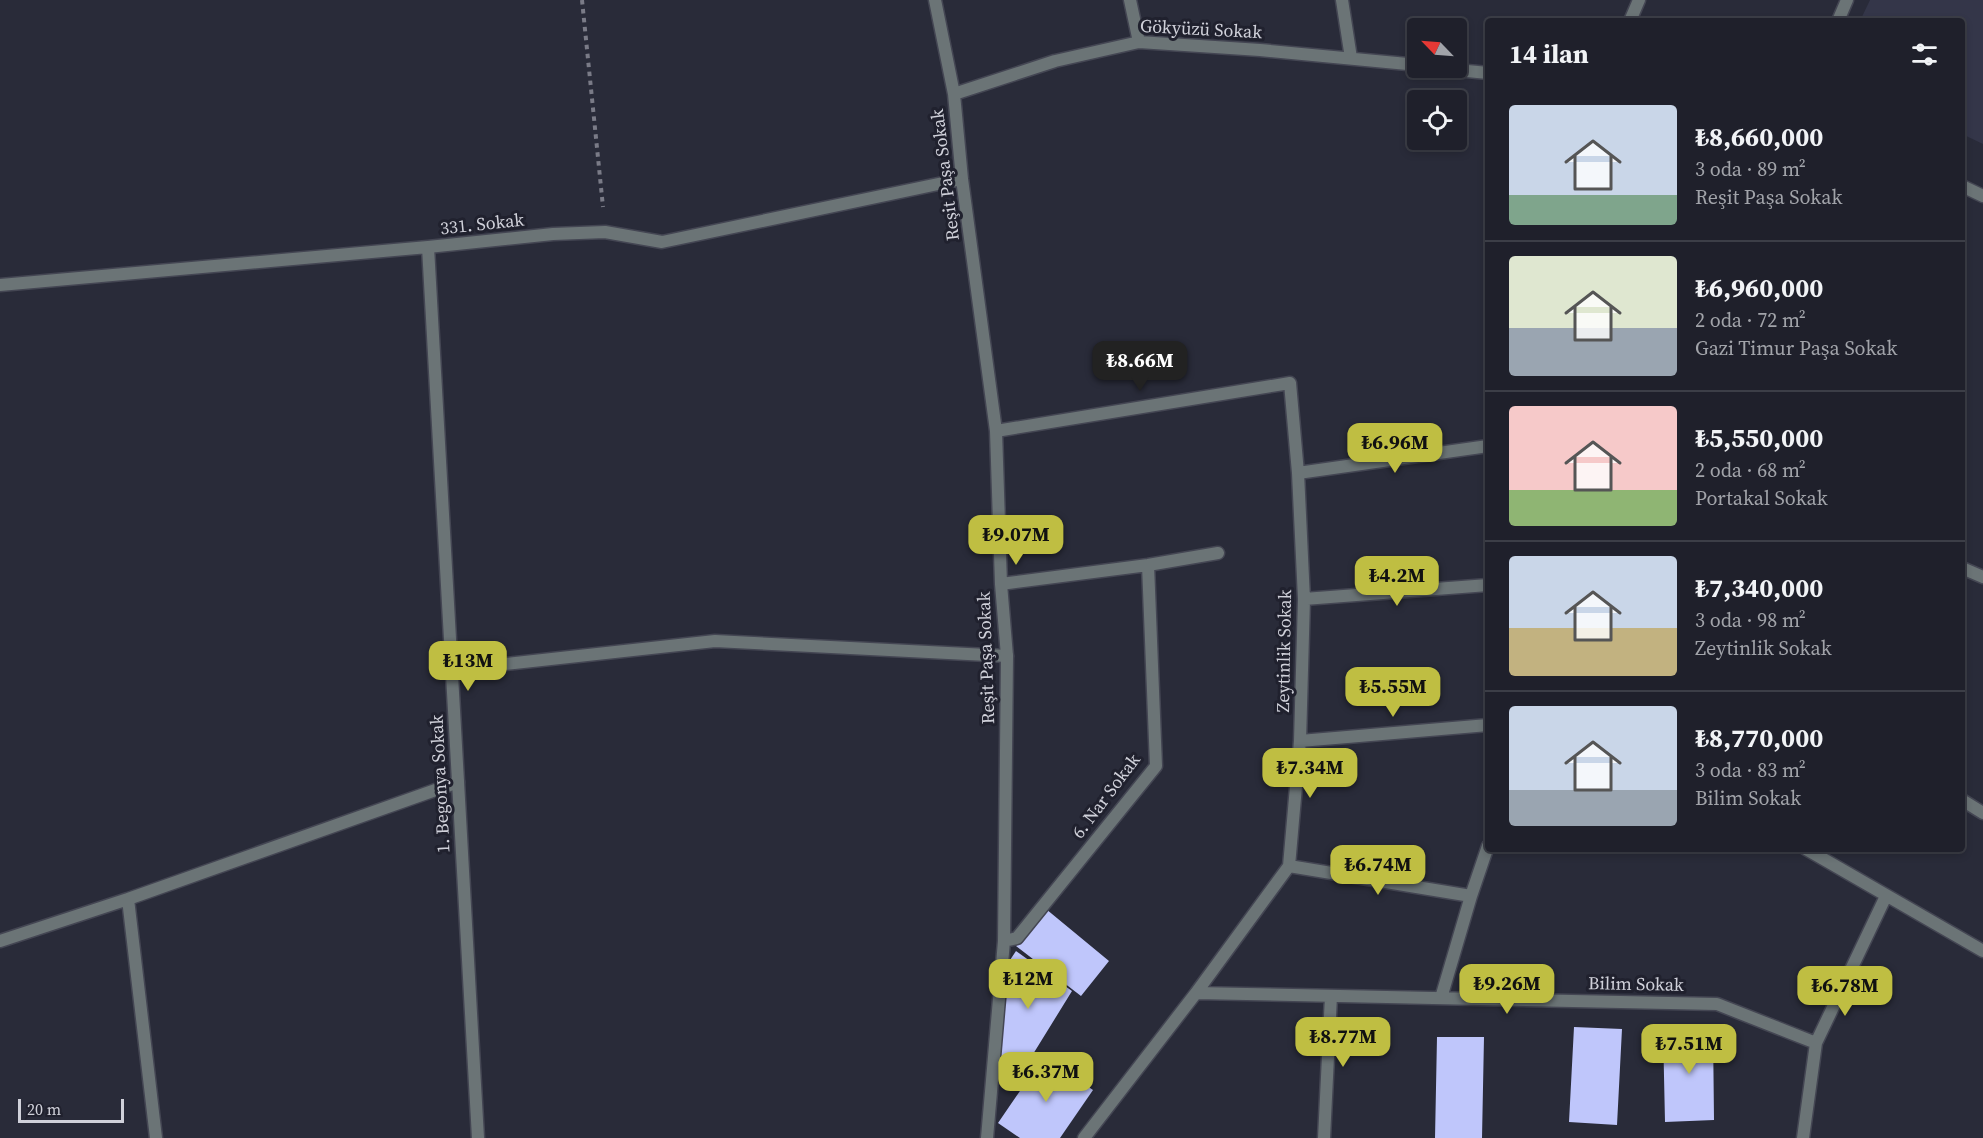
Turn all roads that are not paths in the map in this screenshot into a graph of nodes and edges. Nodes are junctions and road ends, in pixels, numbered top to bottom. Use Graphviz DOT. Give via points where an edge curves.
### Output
graph roads {
  1 [pos="935,0"];
  2 [pos="1130,0"];
  3 [pos="1342,0"];
  4 [pos="1639,0"];
  5 [pos="1847,0"];
  6 [pos="1631,18"];
  7 [pos="1839,18"];
  8 [pos="1139,42"];
  9 [pos="1351,58"];
  10 [pos="1407,64"];
  11 [pos="1467,71"];
  12 [pos="1485,73"];
  13 [pos="954,94"];
  14 [pos="962,179"];
  15 [pos="1965,187"];
  16 [pos="1983,196"];
  17 [pos="428,247"];
  18 [pos="0,285"];
  19 [pos="996,431"];
  20 [pos="1485,446"];
  21 [pos="1298,473"];
  22 [pos="1218,553"];
  23 [pos="1148,565"];
  24 [pos="1965,569"];
  25 [pos="1983,578"];
  26 [pos="1001,584"];
  27 [pos="1485,585"];
  28 [pos="1304,599"];
  29 [pos="1007,656"];
  30 [pos="452,670"];
  31 [pos="1485,725"];
  32 [pos="1300,741"];
  33 [pos="458,782"];
  34 [pos="1965,802"];
  35 [pos="1983,813"];
  36 [pos="1486,852"];
  37 [pos="1813,852"];
  38 [pos="1289,866"];
  39 [pos="1471,896"];
  40 [pos="1886,896"];
  41 [pos="128,899"];
  42 [pos="0,941"];
  43 [pos="1004,941"];
  44 [pos="1983,951"];
  45 [pos="1196,993"];
  46 [pos="1331,996"];
  47 [pos="1442,998"];
  48 [pos="1816,1043"];
  49 [pos="156,1138"];
  50 [pos="478,1138"];
  51 [pos="987,1138"];
  52 [pos="1084,1138"];
  53 [pos="1324,1138"];
  54 [pos="1803,1138"];
  1 -- 13 [label="street, Reşit Paşa Sokak"];
  2 -- 8 [label="street"];
  3 -- 9 [label="street"];
  4 -- 6 [label="street"];
  5 -- 7 [label="street"];
  8 -- 9 [label="street, Gökyüzü Sokak"];
  8 -- 13 [label="street, Gökyüzü Sokak" via="1055,61"];
  9 -- 10 [label="street, Gökyüzü Sokak"];
  11 -- 12 [label="street"];
  13 -- 14 [label="street, Reşit Paşa Sokak"];
  14 -- 17 [label="street, 331. Sokak" via="662,242 605,232"];
  14 -- 19 [label="street, Reşit Paşa Sokak"];
  15 -- 16 [label="street"];
  17 -- 18 [label="street, 331. Sokak"];
  17 -- 30 [label="street, 1. Begonya Sokak"];
  19 -- 21 [label="street, Zeytinlik Sokak" via="1290,383"];
  19 -- 26 [label="street, Reşit Paşa Sokak"];
  20 -- 21 [label="street"];
  21 -- 28 [label="street, Zeytinlik Sokak"];
  22 -- 23 [label="street"];
  23 -- 26 [label="street"];
  23 -- 43 [label="street, 6. Nar Sokak" via="1156,766 1017,938"];
  24 -- 25 [label="street"];
  26 -- 29 [label="street, Reşit Paşa Sokak"];
  27 -- 28 [label="street"];
  28 -- 32 [label="street, Zeytinlik Sokak"];
  29 -- 30 [label="street" via="715,641"];
  29 -- 43 [label="street, Reşit Paşa Sokak"];
  30 -- 33 [label="street, 1. Begonya Sokak"];
  31 -- 32 [label="street"];
  32 -- 38 [label="street, Zeytinlik Sokak"];
  33 -- 41 [label="street"];
  33 -- 50 [label="street, 1. Begonya Sokak"];
  34 -- 35 [label="street"];
  36 -- 39 [label="street"];
  37 -- 40 [label="street"];
  38 -- 39 [label="street"];
  38 -- 45 [label="street"];
  39 -- 47 [label="street"];
  40 -- 44 [label="street"];
  40 -- 48 [label="street"];
  41 -- 42 [label="street"];
  41 -- 49 [label="street"];
  43 -- 51 [label="street, Reşit Paşa Sokak"];
  45 -- 46 [label="street, Bilim Sokak"];
  45 -- 52 [label="street"];
  46 -- 47 [label="street, Bilim Sokak"];
  46 -- 53 [label="street"];
  47 -- 48 [label="street, Bilim Sokak" via="1717,1004"];
  48 -- 54 [label="street"];
}
